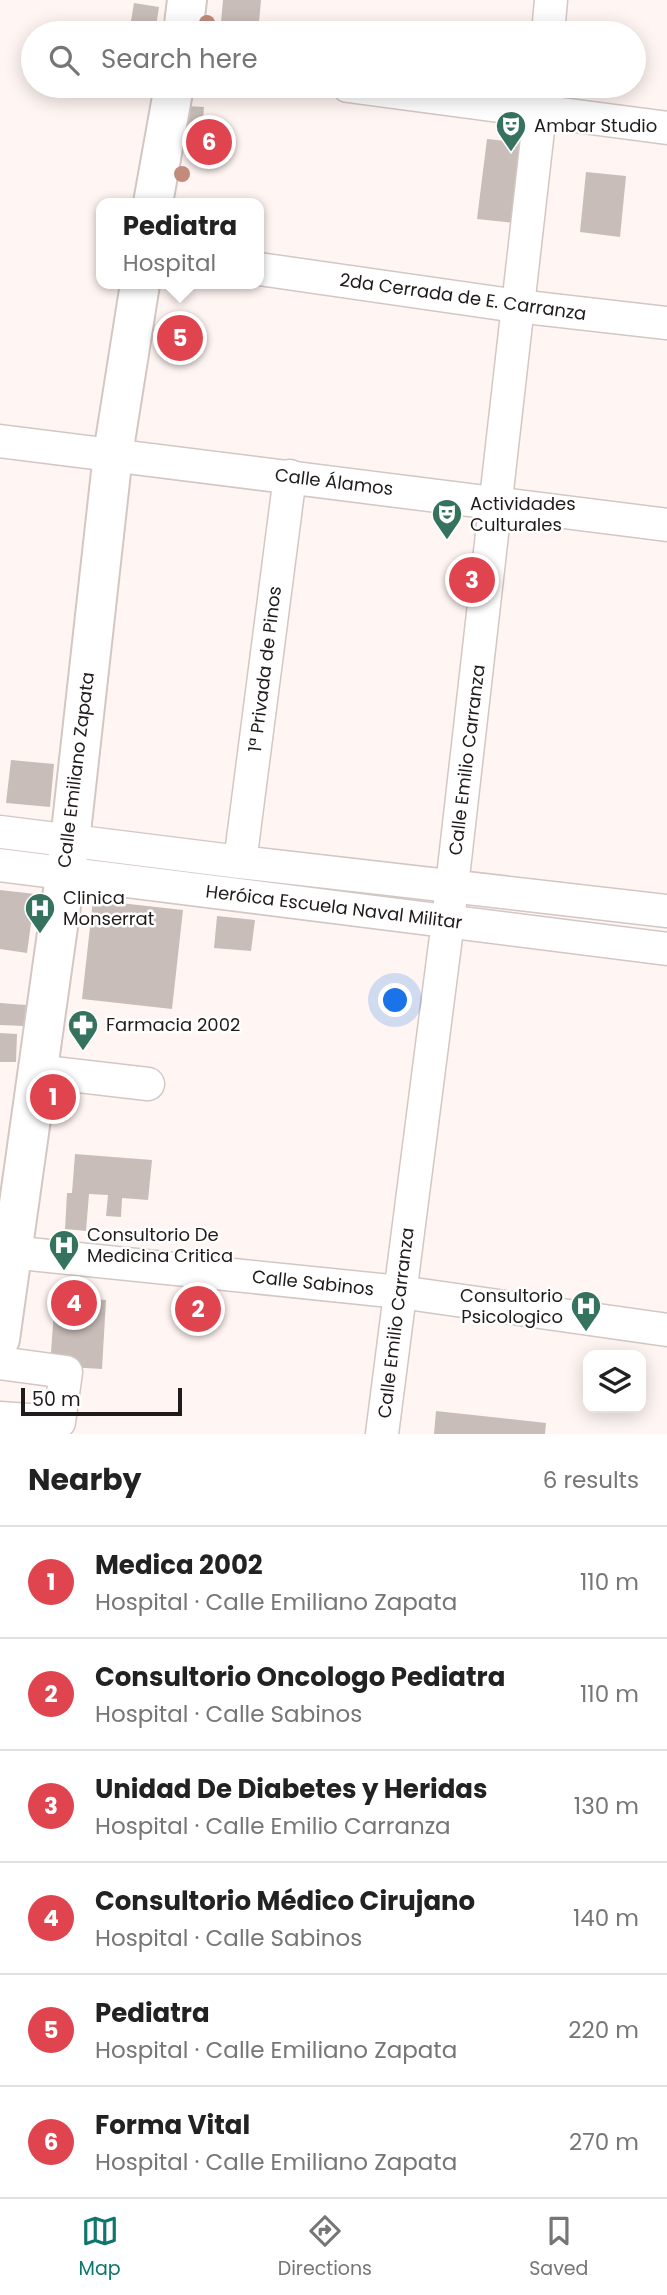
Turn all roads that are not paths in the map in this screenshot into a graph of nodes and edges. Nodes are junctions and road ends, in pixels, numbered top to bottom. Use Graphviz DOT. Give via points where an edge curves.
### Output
graph roads {
  1 [pos="187,0"];
  2 [pos="551,0"];
  3 [pos="184,21"];
  4 [pos="549,21"];
  5 [pos="172,98"];
  6 [pos="542,99"];
  7 [pos="667,128"];
  8 [pos="154,198"];
  9 [pos="264,270"];
  10 [pos="139,289"];
  11 [pos="517,306"];
  12 [pos="667,323"];
  13 [pos="0,441"];
  14 [pos="113,454"];
  15 [pos="290,476"];
  16 [pos="496,503"];
  17 [pos="667,525"];
  18 [pos="0,832"];
  19 [pos="66,858"];
  20 [pos="240,862"];
  21 [pos="0,865"];
  22 [pos="452,887"];
  23 [pos="667,911"];
  24 [pos="449,921"];
  25 [pos="667,949"];
  26 [pos="36,1071"];
  27 [pos="148,1084"];
  28 [pos="5,1252"];
  29 [pos="400,1292"];
  30 [pos="667,1330"];
  31 [pos="0,1339"];
  32 [pos="0,1363"];
  33 [pos="0,1418"];
  34 [pos="382,1434"];
  1 -- 3 [label="main road"];
  2 -- 4 [label="street"];
  5 -- 8 [label="main road"];
  6 -- 7 [label="street"];
  6 -- 11 [label="street, Calle Emilio Carranza"];
  9 -- 11 [label="street, 2da Cerrada de E. Carranza"];
  10 -- 14 [label="main road, Calle Emiliano Zapata"];
  11 -- 12 [label="street, 2da Cerrada de E. Carranza"];
  11 -- 16 [label="street, Calle Emilio Carranza"];
  13 -- 14 [label="street, Calle Álamos"];
  14 -- 15 [label="street, Calle Álamos"];
  14 -- 19 [label="main road, Calle Emiliano Zapata"];
  15 -- 16 [label="street, Calle Álamos"];
  15 -- 20 [label="street, 1ª Privada de Pinos"];
  16 -- 17 [label="street, Calle Álamos"];
  16 -- 22 [label="street, Calle Emilio Carranza"];
  18 -- 19 [label="street, Heróica Escuela Naval Militar"];
  19 -- 20 [label="street, Heróica Escuela Naval Militar"];
  19 -- 21 [label="street, Heróica Escuela Naval Militar"];
  19 -- 24 [label="street, Heróica Escuela Naval Militar"];
  19 -- 26 [label="main road, Calle Emiliano Zapata"];
  20 -- 22 [label="street, Heróica Escuela Naval Militar"];
  22 -- 23 [label="street, Heróica Escuela Naval Militar"];
  22 -- 24 [label="street, Calle Emilio Carranza"];
  24 -- 25 [label="street, Heróica Escuela Naval Militar"];
  24 -- 29 [label="street, Calle Emilio Carranza"];
  26 -- 27 [label="street"];
  26 -- 28 [label="main road, Calle Emiliano Zapata"];
  28 -- 29 [label="street, Calle Sabinos"];
  28 -- 31 [label="main road, Calle Emiliano Zapata"];
  29 -- 30 [label="street, Calle Sabinos"];
  29 -- 34 [label="street, Calle Emilio Carranza"];
  32 -- 33 [label="street" via="66,1372 58,1422"];
}
